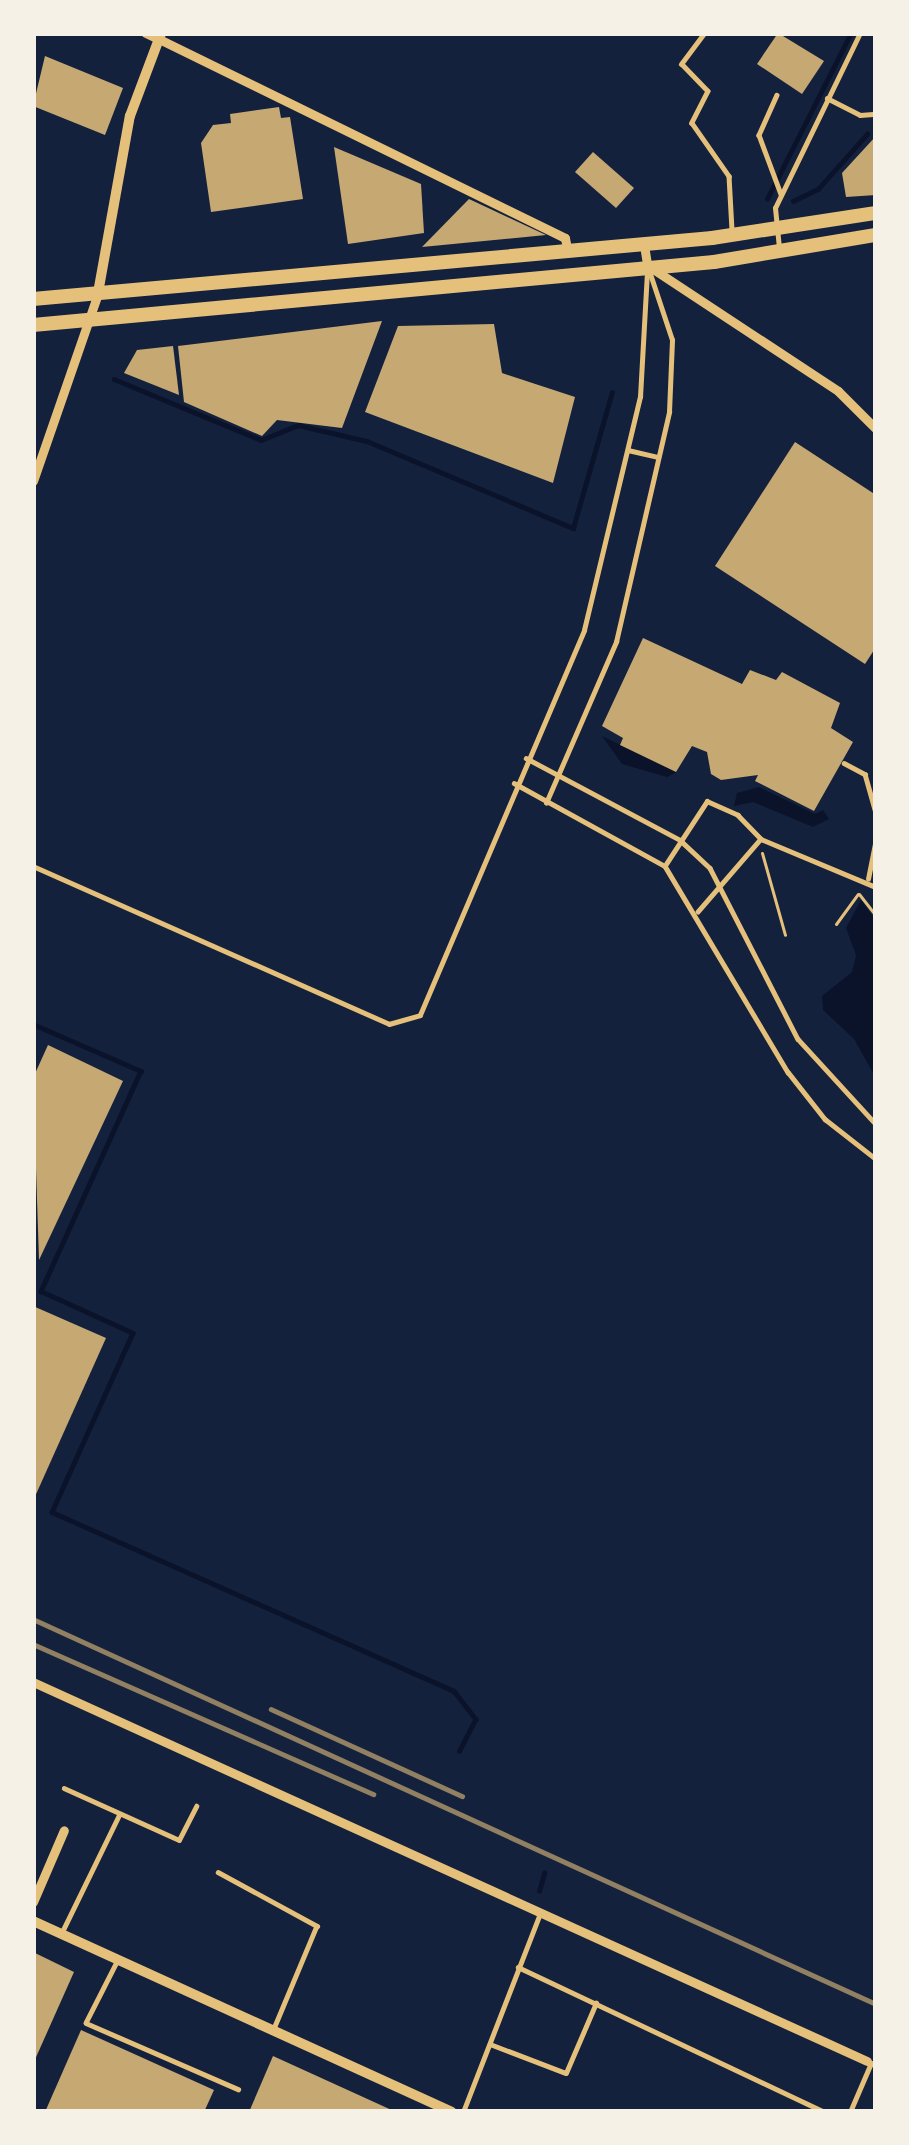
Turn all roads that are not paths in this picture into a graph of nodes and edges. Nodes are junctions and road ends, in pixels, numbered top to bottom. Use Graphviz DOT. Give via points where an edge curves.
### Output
graph roads {
  1 [pos="146,33"];
  2 [pos="705,33"];
  3 [pos="860,33"];
  4 [pos="160,36"];
  5 [pos="777,95"];
  6 [pos="827,98"];
  7 [pos="876,114"];
  8 [pos="781,194"];
  9 [pos="876,212"];
  10 [pos="775,228"];
  11 [pos="733,235"];
  12 [pos="876,235"];
  13 [pos="644,244"];
  14 [pos="568,253"];
  15 [pos="780,253"];
  16 [pos="733,259"];
  17 [pos="647,266"];
  18 [pos="98,293"];
  19 [pos="33,299"];
  20 [pos="93,318"];
  21 [pos="33,326"];
  22 [pos="876,429"];
  23 [pos="628,450"];
  24 [pos="658,457"];
  25 [pos="33,481"];
  26 [pos="526,758"];
  27 [pos="844,763"];
  28 [pos="558,776"];
  29 [pos="514,783"];
  30 [pos="546,803"];
  31 [pos="876,813"];
  32 [pos="761,839"];
  33 [pos="876,839"];
  34 [pos="680,840"];
  35 [pos="33,866"];
  36 [pos="664,866"];
  37 [pos="868,879"];
  38 [pos="720,887"];
  39 [pos="876,887"];
  40 [pos="698,912"];
  41 [pos="876,1124"];
  42 [pos="876,1159"];
  43 [pos="33,1682"];
  44 [pos="64,1788"];
  45 [pos="196,1806"];
  46 [pos="119,1813"];
  47 [pos="64,1830"];
  48 [pos="218,1872"];
  49 [pos="33,1903"];
  50 [pos="541,1911"];
  51 [pos="33,1921"];
  52 [pos="61,1934"];
  53 [pos="117,1962"];
  54 [pos="518,1966"];
  55 [pos="596,2003"];
  56 [pos="273,2031"];
  57 [pos="489,2043"];
  58 [pos="871,2063"];
  59 [pos="238,2089"];
  60 [pos="445,2111"];
  61 [pos="464,2112"];
  62 [pos="824,2112"];
  63 [pos="850,2112"];
  1 -- 4 [label="street"];
  2 -- 11 [label="lane" via="682,64 708,91 692,123 729,176"];
  3 -- 6 [label="lane"];
  4 -- 14 [label="street" via="566,238"];
  4 -- 18 [label="street" via="130,116"];
  5 -- 8 [label="lane" via="759,135"];
  6 -- 7 [label="lane" via="860,116"];
  6 -- 8 [label="lane"];
  8 -- 10 [label="lane"];
  9 -- 10 [label="main road"];
  10 -- 11 [label="main road"];
  10 -- 15 [label="lane"];
  11 -- 13 [label="main road"];
  11 -- 16 [label="lane"];
  12 -- 15 [label="main road"];
  13 -- 14 [label="main road"];
  13 -- 17 [label="street"];
  14 -- 18 [label="main road"];
  15 -- 16 [label="main road"];
  16 -- 17 [label="main road"];
  17 -- 20 [label="main road"];
  17 -- 22 [label="street" via="838,391"];
  17 -- 23 [label="lane" via="640,397"];
  17 -- 24 [label="lane" via="672,340 674,384"];
  18 -- 19 [label="main road"];
  18 -- 20 [label="street"];
  20 -- 21 [label="main road"];
  20 -- 25 [label="street"];
  23 -- 24 [label="lane"];
  23 -- 26 [label="lane" via="584,630"];
  24 -- 28 [label="lane" via="616,642"];
  26 -- 28 [label="lane"];
  26 -- 29 [label="lane"];
  27 -- 31 [label="lane" via="865,775"];
  28 -- 30 [label="lane"];
  28 -- 34 [label="lane"];
  29 -- 30 [label="lane"];
  29 -- 35 [label="lane" via="420,1015 388,1024"];
  30 -- 36 [label="lane"];
  32 -- 34 [label="lane" via="738,814 707,801"];
  32 -- 37 [label="lane"];
  32 -- 38 [label="lane"];
  33 -- 37 [label="lane"];
  34 -- 36 [label="lane"];
  34 -- 38 [label="lane"];
  36 -- 40 [label="lane"];
  37 -- 39 [label="lane"];
  38 -- 40 [label="lane"];
  38 -- 41 [label="lane" via="798,1039"];
  40 -- 42 [label="lane" via="788,1072 825,1119"];
  43 -- 50 [label="street"];
  44 -- 46 [label="lane"];
  45 -- 46 [label="lane" via="179,1840"];
  46 -- 52 [label="lane"];
  47 -- 49 [label="street"];
  48 -- 56 [label="lane" via="317,1926"];
  50 -- 54 [label="lane"];
  50 -- 58 [label="street"];
  51 -- 52 [label="street"];
  52 -- 53 [label="street"];
  53 -- 56 [label="street"];
  53 -- 59 [label="lane" via="86,2023"];
  54 -- 55 [label="lane"];
  54 -- 57 [label="lane"];
  55 -- 57 [label="lane" via="566,2073"];
  55 -- 62 [label="lane"];
  56 -- 60 [label="street"];
  57 -- 61 [label="lane"];
  58 -- 63 [label="lane"];
}
